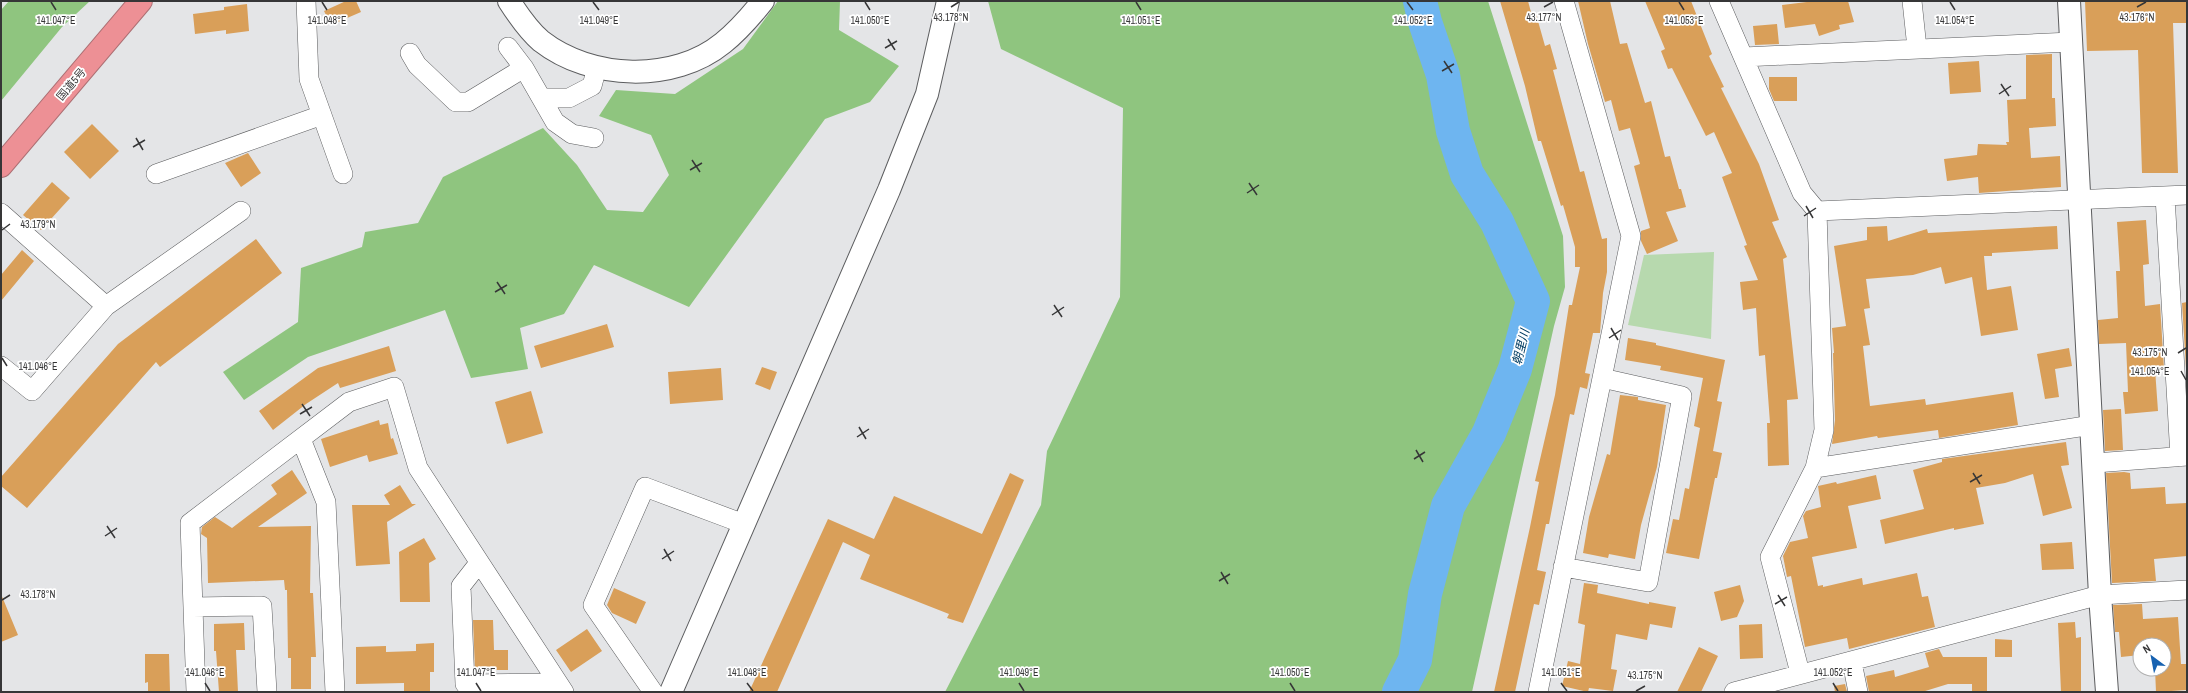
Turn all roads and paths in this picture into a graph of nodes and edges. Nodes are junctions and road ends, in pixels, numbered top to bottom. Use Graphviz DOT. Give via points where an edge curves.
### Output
graph roads {
  1 [pos="140,1"];
  2 [pos="306,1"];
  3 [pos="509,1"];
  4 [pos="763,1"];
  5 [pos="948,1"];
  6 [pos="1564,1"];
  7 [pos="1719,1"];
  8 [pos="1912,1"];
  9 [pos="2069,1"];
  10 [pos="2071,42"];
  11 [pos="508,47"];
  12 [pos="1917,48"];
  13 [pos="410,52"];
  14 [pos="1744,57"];
  15 [pos="597,67"];
  16 [pos="524,68"];
  17 [pos="542,98"];
  18 [pos="322,115"];
  19 [pos="594,138"];
  20 [pos="1,166"];
  21 [pos="156,174"];
  22 [pos="343,174"];
  23 [pos="2187,195"];
  24 [pos="2165,196"];
  25 [pos="2080,200"];
  26 [pos="241,211"];
  27 [pos="1817,211"];
  28 [pos="1,213"];
  29 [pos="106,306"];
  30 [pos="1,366"];
  31 [pos="1602,378"];
  32 [pos="2092,425"];
  33 [pos="301,438"];
  34 [pos="2184,457"];
  35 [pos="2095,463"];
  36 [pos="1815,468"];
  37 [pos="744,524"];
  38 [pos="479,563"];
  39 [pos="1564,567"];
  40 [pos="2187,590"];
  41 [pos="2100,595"];
  42 [pos="193,607"];
  43 [pos="1852,662"];
  44 [pos="1800,673"];
  45 [pos="560,688"];
  46 [pos="196,692"];
  47 [pos="267,692"];
  48 [pos="335,692"];
  49 [pos="653,692"];
  50 [pos="671,692"];
  51 [pos="1538,692"];
  52 [pos="1734,692"];
  53 [pos="1858,692"];
  54 [pos="2107,692"];
  1 -- 20 [label="highway, 国道5号"];
  2 -- 18 [label="street" via="309,78"];
  3 -- 15 [label="street" via="541,41 566,56"];
  4 -- 15 [label="street" via="723,44 679,67 650,71"];
  5 -- 37 [label="street" via="927,94 889,190"];
  6 -- 31 [label="street" via="1631,236"];
  7 -- 14 [label="street"];
  8 -- 12 [label="street"];
  9 -- 10 [label="street"];
  10 -- 12 [label="street"];
  10 -- 25 [label="street"];
  11 -- 16 [label="street"];
  12 -- 14 [label="street"];
  13 -- 16 [label="street" via="417,65 456,102 468,102"];
  14 -- 27 [label="street" via="1802,192"];
  15 -- 17 [label="street" via="592,86 569,98"];
  16 -- 17 [label="street"];
  17 -- 19 [label="street" via="555,122 572,134"];
  18 -- 21 [label="street"];
  18 -- 22 [label="street"];
  23 -- 24 [label="street"];
  24 -- 25 [label="street"];
  24 -- 34 [label="street"];
  25 -- 27 [label="street"];
  25 -- 32 [label="street"];
  26 -- 29 [label="street"];
  27 -- 36 [label="street" via="1824,430"];
  28 -- 29 [label="street"];
  29 -- 30 [label="street" via="32,391"];
  31 -- 39 [label="street"];
  31 -- 39 [label="street" via="1682,396 1648,582"];
  32 -- 35 [label="street"];
  32 -- 36 [label="street"];
  33 -- 38 [label="street" via="349,402 394,387 418,468"];
  33 -- 42 [label="street" via="190,523"];
  33 -- 48 [label="street" via="326,502"];
  34 -- 35 [label="street"];
  35 -- 41 [label="street"];
  36 -- 44 [label="street" via="1770,557"];
  37 -- 49 [label="street" via="645,487 593,605"];
  37 -- 50 [label="street"];
  38 -- 45 [label="street"];
  38 -- 45 [label="street" via="461,586 465,684"];
  39 -- 51 [label="street"];
  40 -- 41 [label="street"];
  41 -- 43 [label="street"];
  41 -- 54 [label="street"];
  42 -- 46 [label="street"];
  42 -- 47 [label="street" via="262,606"];
  43 -- 44 [label="street"];
  43 -- 53 [label="street"];
  44 -- 52 [label="street"];
}
